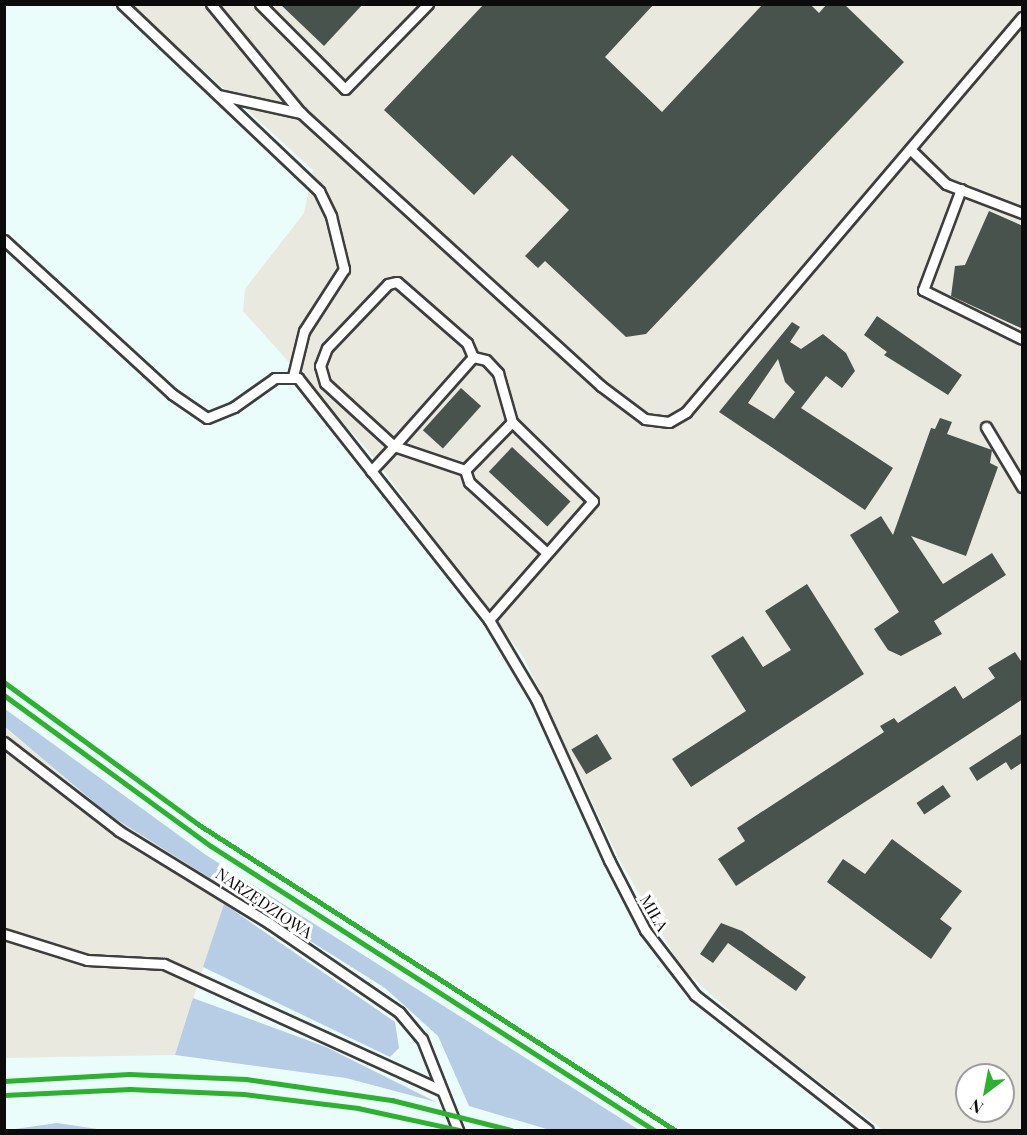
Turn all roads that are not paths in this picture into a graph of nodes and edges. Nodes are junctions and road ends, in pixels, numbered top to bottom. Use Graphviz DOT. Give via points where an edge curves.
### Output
graph roads {
  1 [pos="122,4"];
  2 [pos="211,4"];
  3 [pos="260,4"];
  4 [pos="428,4"];
  5 [pos="1023,17"];
  6 [pos="217,94"];
  7 [pos="301,114"];
  8 [pos="910,148"];
  9 [pos="961,189"];
  10 [pos="1023,213"];
  11 [pos="4,240"];
  12 [pos="1023,339"];
  13 [pos="473,357"];
  14 [pos="293,376"];
  15 [pos="512,422"];
  16 [pos="986,427"];
  17 [pos="394,446"];
  18 [pos="465,470"];
  19 [pos="371,471"];
  20 [pos="1023,487"];
  21 [pos="547,554"];
  22 [pos="489,620"];
  23 [pos="4,742"];
  24 [pos="4,934"];
  25 [pos="441,1090"];
  26 [pos="458,1131"];
  27 [pos="867,1131"];
  1 -- 6 [label="lane"];
  2 -- 7 [label="lane"];
  3 -- 4 [label="lane" via="345,89"];
  5 -- 8 [label="lane"];
  6 -- 7 [label="lane"];
  6 -- 14 [label="lane" via="319,191 340,243 340,282 304,332"];
  7 -- 8 [label="lane" via="601,387 645,419 669,422 686,412"];
  8 -- 9 [label="lane" via="946,183"];
  9 -- 10 [label="lane"];
  9 -- 12 [label="lane" via="922,290"];
  11 -- 14 [label="lane" via="172,394 207,418 234,407 275,378"];
  13 -- 15 [label="lane" via="486,360 498,373"];
  13 -- 17 [label="lane"];
  13 -- 17 [label="lane" via="467,343 397,282 388,284 327,348 320,366 325,383"];
  14 -- 19 [label="lane, MIŁA"];
  15 -- 18 [label="lane"];
  15 -- 21 [label="lane" via="592,501"];
  16 -- 20 [label="lane"];
  17 -- 18 [label="lane"];
  17 -- 19 [label="lane"];
  18 -- 21 [label="lane" via="469,482"];
  19 -- 22 [label="lane, MIŁA"];
  21 -- 22 [label="lane"];
  22 -- 27 [label="lane, MIŁA" via="504,640 640,920 674,972 727,1023"];
  23 -- 25 [label="lane, NARZĘDZIOWA" via="119,831 240,904 390,1005 422,1039"];
  24 -- 25 [label="lane" via="87,960 164,964"];
  25 -- 26 [label="lane, NARZĘDZIOWA"];
}
